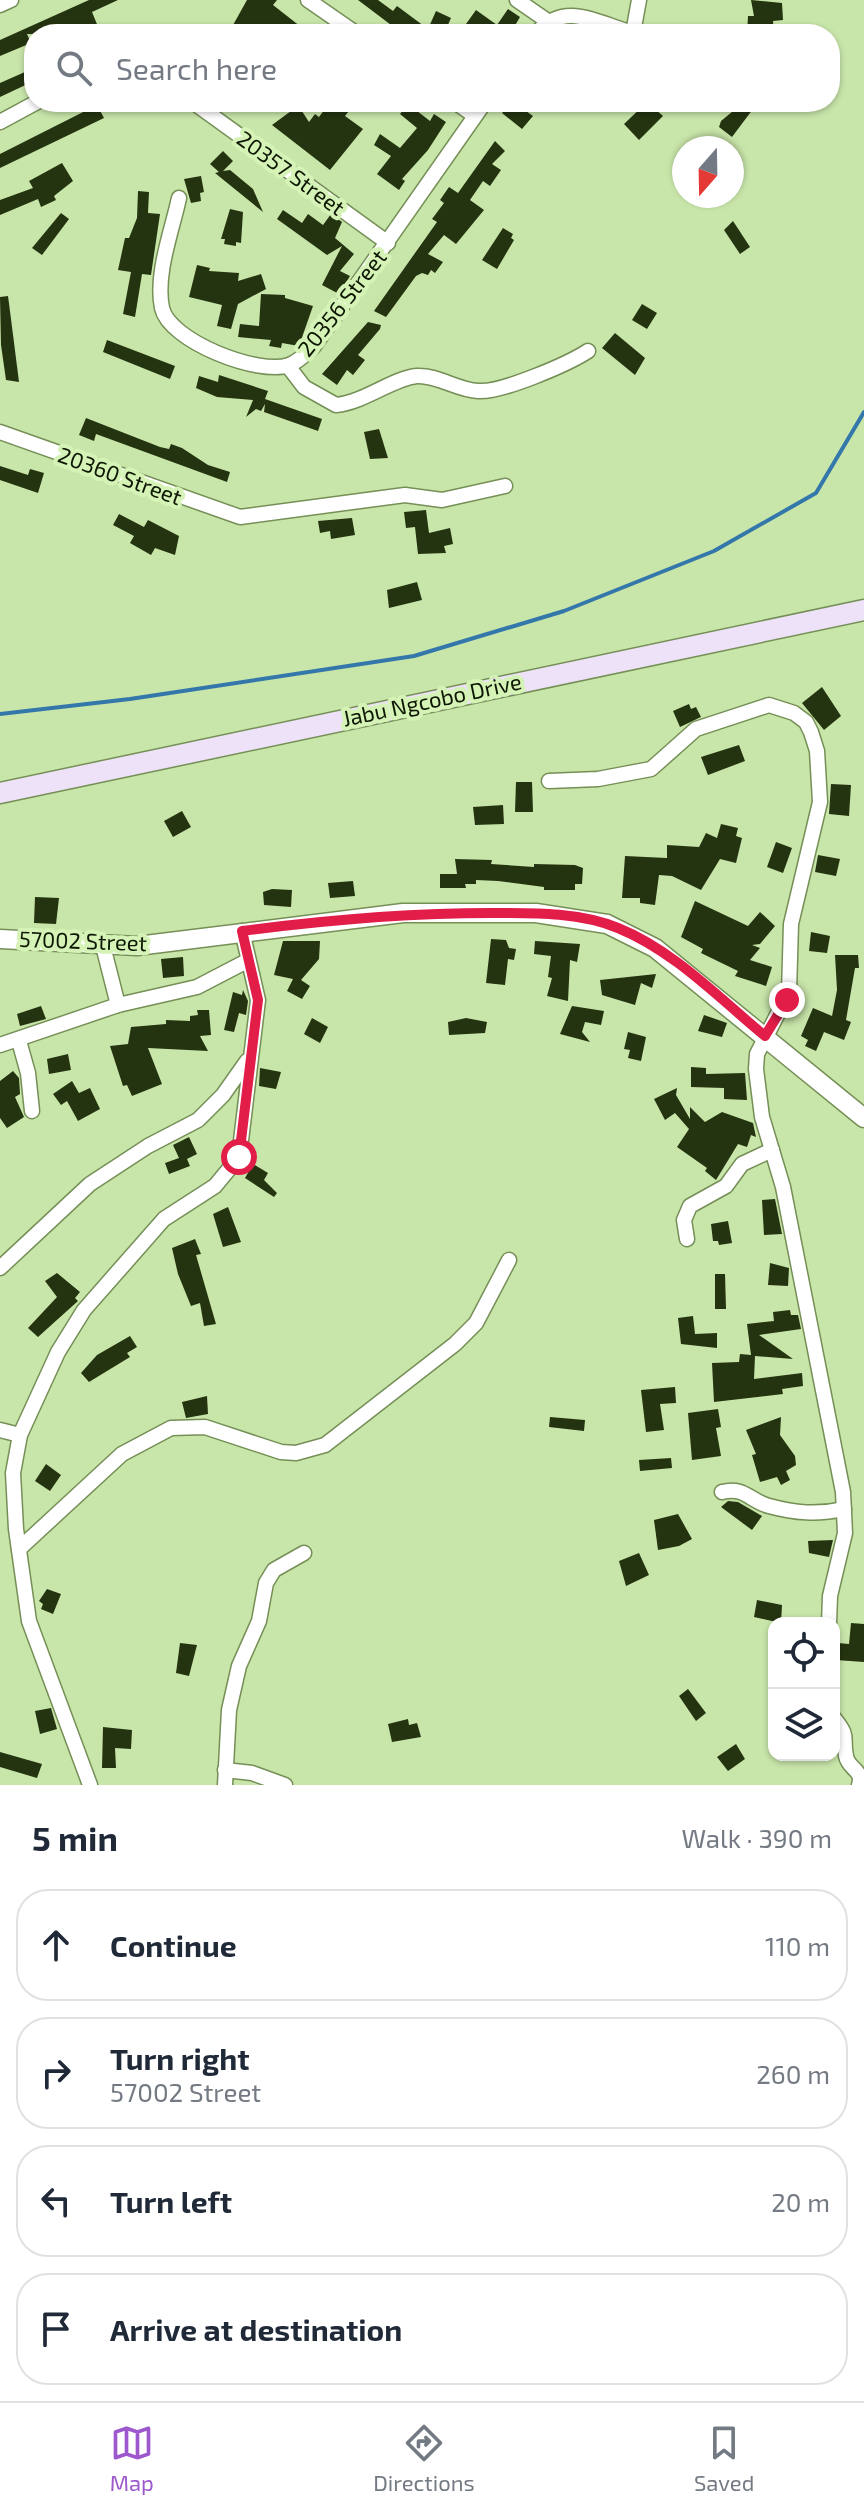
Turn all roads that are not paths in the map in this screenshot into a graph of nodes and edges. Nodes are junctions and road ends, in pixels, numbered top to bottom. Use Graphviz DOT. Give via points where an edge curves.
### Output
graph roads {
  1 [pos="11,0"];
  2 [pos="308,0"];
  3 [pos="517,0"];
  4 [pos="639,0"];
  5 [pos="0,5"];
  6 [pos="546,20"];
  7 [pos="343,24"];
  8 [pos="543,24"];
  9 [pos="608,24"];
  10 [pos="635,24"];
  11 [pos="24,109"];
  12 [pos="207,112"];
  13 [pos="469,112"];
  14 [pos="478,112"];
  15 [pos="475,116"];
  16 [pos="0,122"];
  17 [pos="179,198"];
  18 [pos="388,243"];
  19 [pos="588,351"];
  20 [pos="288,366"];
  21 [pos="0,432"];
  22 [pos="505,486"];
  23 [pos="864,610"];
  24 [pos="549,781"];
  25 [pos="0,793"];
  26 [pos="242,931"];
  27 [pos="0,939"];
  28 [pos="103,946"];
  29 [pos="247,961"];
  30 [pos="118,1005"];
  31 [pos="765,1036"];
  32 [pos="19,1041"];
  33 [pos="0,1045"];
  34 [pos="250,1058"];
  35 [pos="32,1111"];
  36 [pos="864,1118"];
  37 [pos="772,1150"];
  38 [pos="687,1239"];
  39 [pos="509,1260"];
  40 [pos="0,1268"];
  41 [pos="0,1430"];
  42 [pos="20,1435"];
  43 [pos="722,1492"];
  44 [pos="844,1509"];
  45 [pos="19,1549"];
  46 [pos="304,1553"];
  47 [pos="829,1617"];
  48 [pos="840,1726"];
  49 [pos="225,1778"];
  50 [pos="90,1785"];
  51 [pos="285,1785"];
  52 [pos="859,1785"];
  1 -- 5 [label="street"];
  2 -- 7 [label="street"];
  3 -- 6 [label="street"];
  4 -- 10 [label="street"];
  6 -- 8 [label="street"];
  6 -- 9 [label="street" via="582,15"];
  11 -- 16 [label="street"];
  12 -- 18 [label="street, 20357 Street"];
  13 -- 15 [label="street"];
  14 -- 15 [label="street, 20356 Street"];
  15 -- 18 [label="street, 20356 Street"];
  17 -- 20 [label="street, 20356 Street" via="160,297 168,322 185,337 241,361"];
  18 -- 20 [label="street, 20356 Street" via="314,346"];
  19 -- 20 [label="street" via="566,365 490,390 415,376 336,405 315,397"];
  21 -- 22 [label="street, 20360 Street" via="240,517 405,495 442,500"];
  23 -- 25 [label="main road, Jabu Ngcobo Drive"];
  24 -- 31 [label="street" via="651,769 696,729 769,705 806,722 817,751 820,802 791,924 789,992"];
  26 -- 28 [label="street, 57002 Street"];
  26 -- 29 [label="street"];
  26 -- 31 [label="street, 57002 Street" via="403,913 536,913 593,920 644,941"];
  27 -- 28 [label="street, 57002 Street"];
  28 -- 30 [label="street"];
  29 -- 30 [label="street" via="197,987"];
  29 -- 34 [label="street" via="258,1000"];
  30 -- 32 [label="street"];
  31 -- 36 [label="street, 57002 Street"];
  31 -- 37 [label="street" via="756,1069"];
  32 -- 33 [label="street"];
  32 -- 35 [label="street"];
  34 -- 40 [label="street" via="198,1120 90,1184"];
  34 -- 42 [label="street" via="239,1157 215,1186 164,1219 84,1310 58,1352"];
  37 -- 38 [label="street" via="742,1164 726,1186 690,1206 684,1220"];
  37 -- 44 [label="street"];
  39 -- 45 [label="street" via="476,1323 325,1445 281,1452 205,1427 171,1428 122,1454"];
  41 -- 42 [label="street"];
  42 -- 45 [label="street" via="13,1473"];
  43 -- 44 [label="street" via="740,1490 765,1506 811,1514"];
  44 -- 47 [label="street" via="845,1533"];
  45 -- 50 [label="street" via="29,1621"];
  46 -- 49 [label="street" via="274,1570 266,1583 259,1621 234,1685"];
  48 -- 52 [label="street"];
  49 -- 51 [label="street" via="252,1773"];
}
